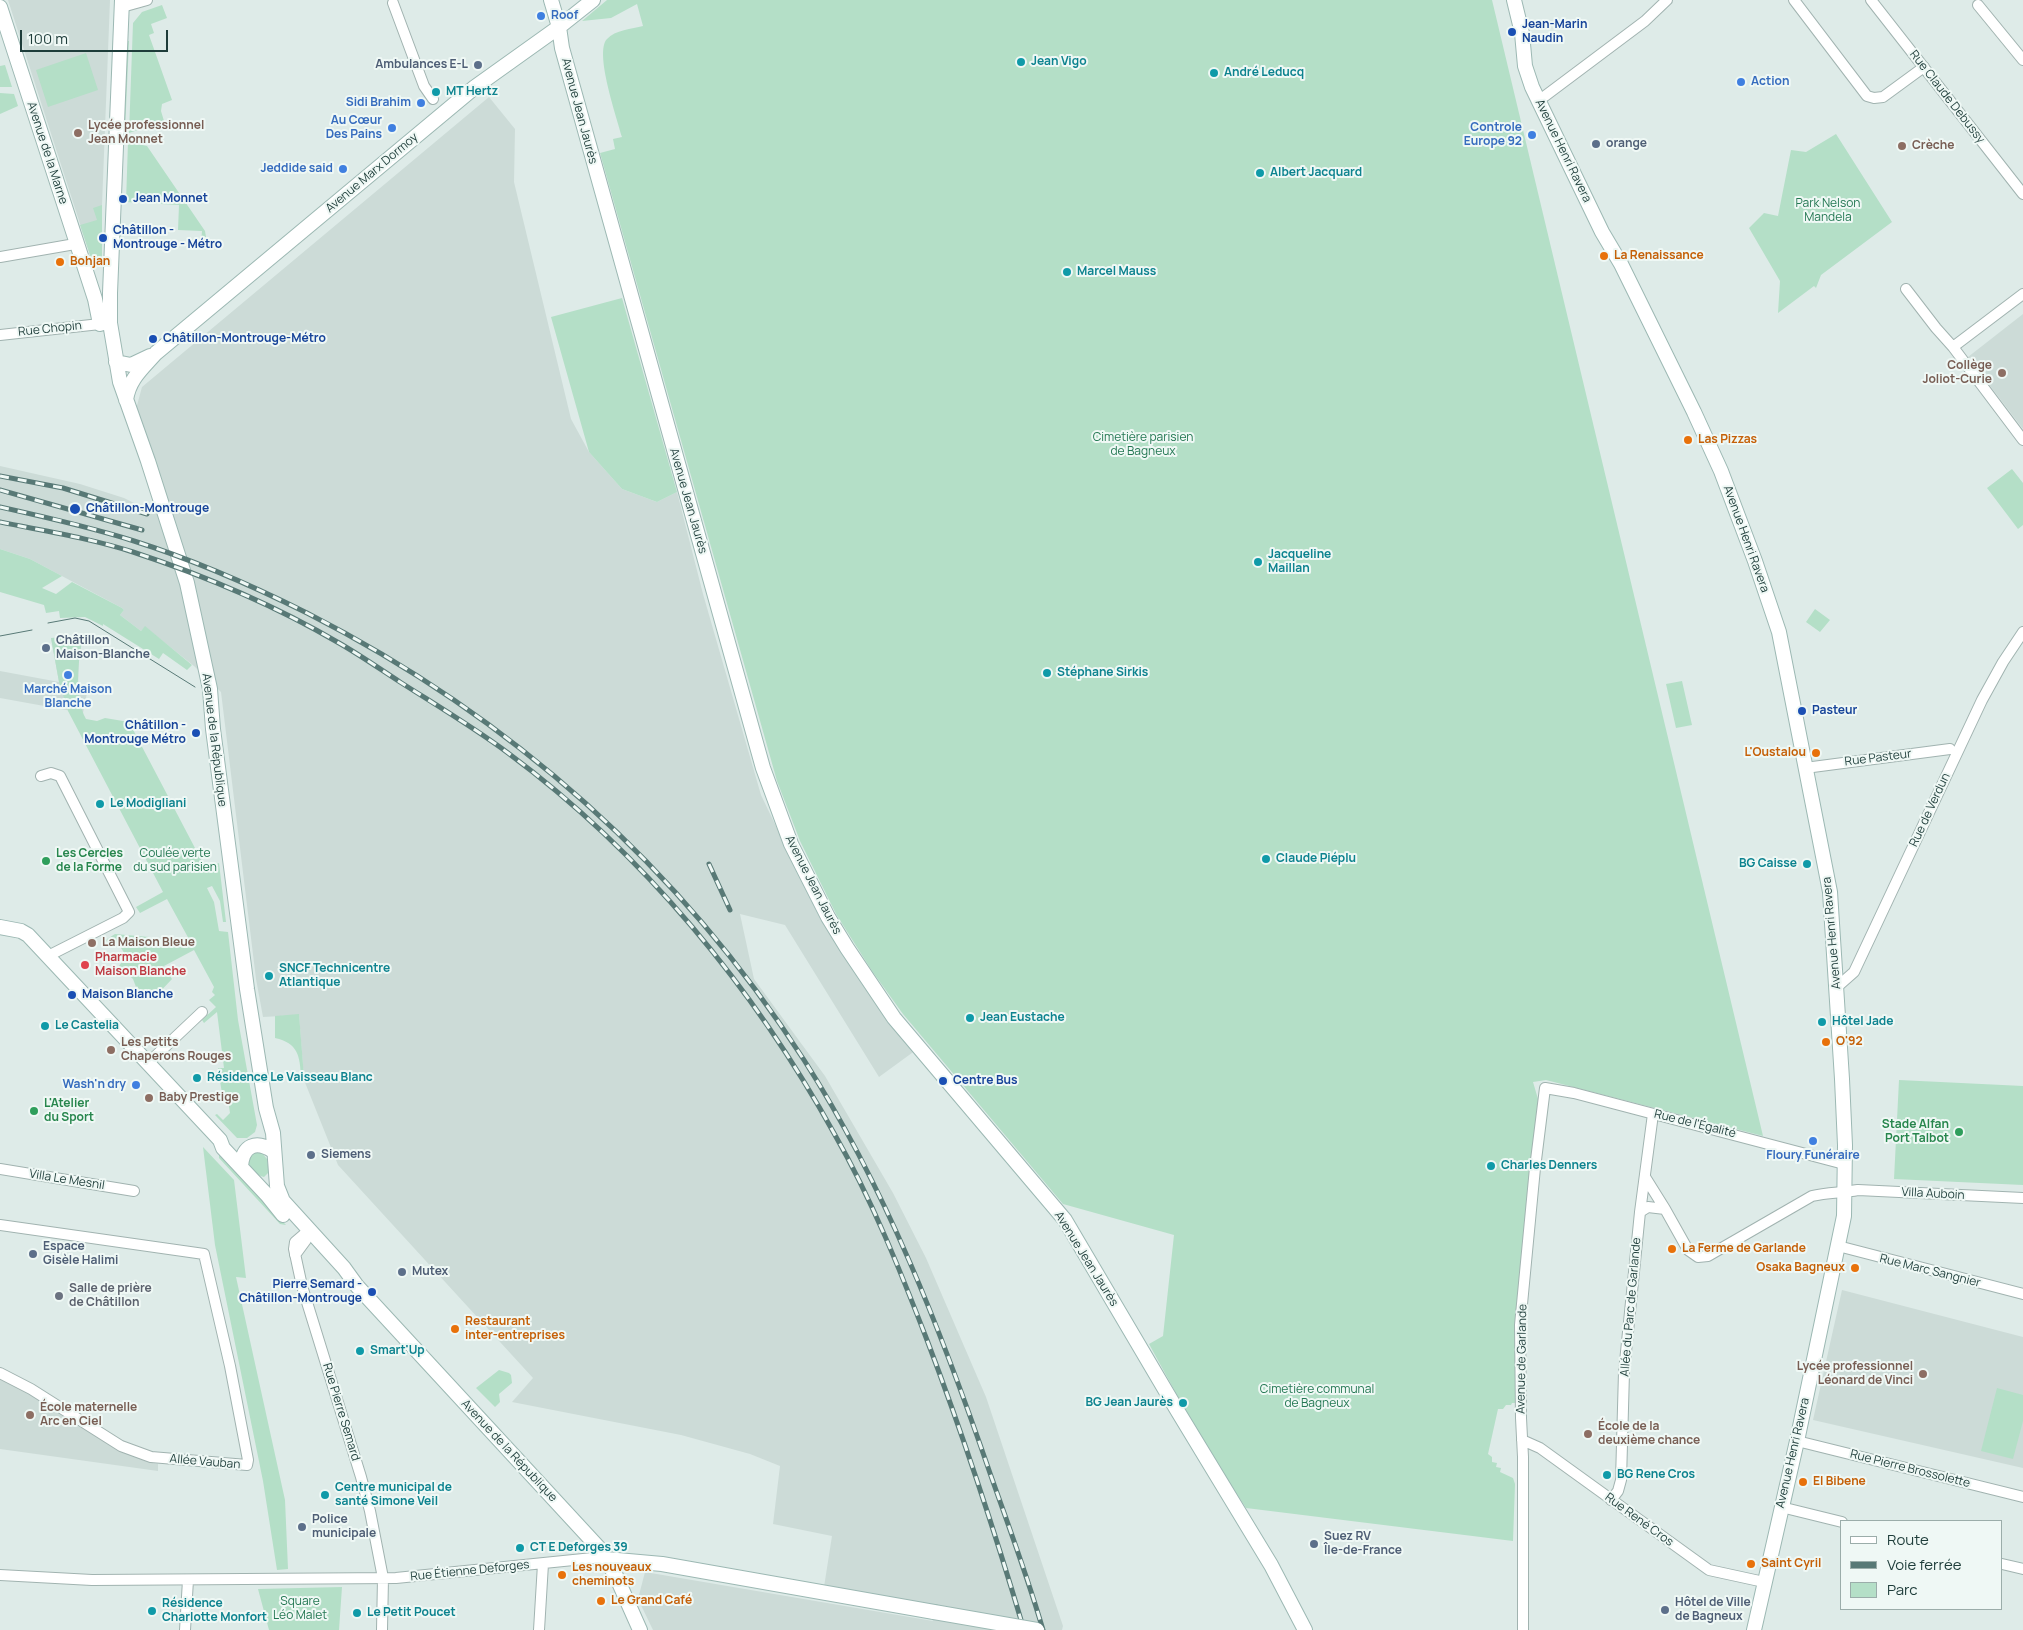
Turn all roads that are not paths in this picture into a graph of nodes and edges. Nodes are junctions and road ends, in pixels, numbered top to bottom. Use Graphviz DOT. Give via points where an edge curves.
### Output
graph roads {
  1 [pos="147,0"];
  2 [pos="551,0"];
  3 [pos="593,0"];
  4 [pos="1514,0"];
  5 [pos="1794,0"];
  6 [pos="1871,0"];
  7 [pos="1665,1"];
  8 [pos="393,3"];
  9 [pos="122,4"];
  10 [pos="1978,5"];
  11 [pos="0,7"];
  12 [pos="559,27"];
  13 [pos="1522,33"];
  14 [pos="2023,60"];
  15 [pos="1924,67"];
  16 [pos="1545,96"];
  17 [pos="433,99"];
  18 [pos="2023,194"];
  19 [pos="75,244"];
  20 [pos="0,257"];
  21 [pos="1621,264"];
  22 [pos="111,267"];
  23 [pos="1906,289"];
  24 [pos="2023,294"];
  25 [pos="95,299"];
  26 [pos="100,324"];
  27 [pos="0,335"];
  28 [pos="1953,347"];
  29 [pos="156,353"];
  30 [pos="116,362"];
  31 [pos="126,401"];
  32 [pos="2023,440"];
  33 [pos="2023,632"];
  34 [pos="1950,749"];
  35 [pos="1805,768"];
  36 [pos="41,776"];
  37 [pos="0,927"];
  38 [pos="48,956"];
  39 [pos="1837,987"];
  40 [pos="202,1012"];
  41 [pos="148,1063"];
  42 [pos="1545,1088"];
  43 [pos="266,1108"];
  44 [pos="1653,1114"];
  45 [pos="220,1140"];
  46 [pos="253,1146"];
  47 [pos="273,1151"];
  48 [pos="1844,1164"];
  49 [pos="241,1166"];
  50 [pos="0,1169"];
  51 [pos="275,1177"];
  52 [pos="1645,1177"];
  53 [pos="258,1185"];
  54 [pos="134,1191"];
  55 [pos="1843,1192"];
  56 [pos="2023,1198"];
  57 [pos="1665,1209"];
  58 [pos="1640,1212"];
  59 [pos="0,1225"];
  60 [pos="305,1235"];
  61 [pos="1838,1246"];
  62 [pos="2023,1294"];
  63 [pos="0,1373"];
  64 [pos="1522,1440"];
  65 [pos="1797,1441"];
  66 [pos="2023,1497"];
  67 [pos="1611,1500"];
  68 [pos="1781,1507"];
  69 [pos="1840,1522"];
  70 [pos="606,1559"];
  71 [pos="543,1564"];
  72 [pos="2003,1564"];
  73 [pos="2023,1569"];
  74 [pos="0,1575"];
  75 [pos="383,1578"];
  76 [pos="188,1580"];
  77 [pos="1764,1582"];
  78 [pos="185,1630"];
  79 [pos="382,1630"];
  80 [pos="539,1630"];
  81 [pos="640,1630"];
  82 [pos="1037,1630"];
  83 [pos="1305,1630"];
  84 [pos="1523,1630"];
  85 [pos="1754,1630"];
  1 -- 9 [label="street"];
  2 -- 12 [label="street, Avenue Jean Jaurès"];
  3 -- 12 [label="street, Avenue Marx Dormoy"];
  4 -- 13 [label="street, Avenue Henri Ravera"];
  5 -- 15 [label="street" via="1867,96 1883,96"];
  6 -- 15 [label="street, Rue Claude Debussy"];
  7 -- 16 [label="street" via="1645,21"];
  8 -- 17 [label="street" via="424,86"];
  9 -- 22 [label="street"];
  10 -- 14 [label="street"];
  11 -- 19 [label="street, Avenue de la Marne"];
  12 -- 29 [label="street, Avenue Marx Dormoy" via="468,93"];
  12 -- 83 [label="street, Avenue Jean Jaurès" via="597,176 763,768 791,844 828,917 894,1018 1065,1220 1271,1565"];
  13 -- 16 [label="street, Avenue Henri Ravera"];
  13 -- 21 [label="street, Avenue Henri Ravera" via="1525,66 1532,87 1602,232"];
  15 -- 18 [label="street, Rue Claude Debussy"];
  16 -- 21 [label="street, Avenue Henri Ravera"];
  19 -- 20 [label="street"];
  19 -- 25 [label="street, Avenue de la Marne"];
  21 -- 35 [label="street, Avenue Henri Ravera" via="1721,471 1755,561 1779,632"];
  22 -- 25 [label="street"];
  22 -- 30 [label="street" via="110,323"];
  23 -- 28 [label="street"];
  24 -- 28 [label="street"];
  25 -- 26 [label="street"];
  26 -- 27 [label="street, Rue Chopin"];
  28 -- 32 [label="street"];
  29 -- 30 [label="street, Avenue Marx Dormoy" via="131,365"];
  29 -- 31 [label="street, Avenue Marx Dormoy" via="128,388"];
  30 -- 31 [label="street, Avenue de la République"];
  31 -- 43 [label="street, Avenue de la République" via="187,583 210,689 248,998"];
  33 -- 39 [label="street, Rue de Verdun" via="1982,700 1854,972"];
  34 -- 35 [label="street, Rue Pasteur"];
  35 -- 39 [label="street, Avenue Henri Ravera" via="1830,892"];
  36 -- 38 [label="street" via="51,772 60,776 130,912"];
  37 -- 38 [label="street" via="21,930"];
  38 -- 41 [label="street"];
  39 -- 48 [label="street, Avenue Henri Ravera"];
  40 -- 41 [label="street"];
  41 -- 45 [label="street"];
  42 -- 44 [label="street, Rue de l'Égalité"];
  42 -- 64 [label="street, Avenue de Garlande" via="1520,1325"];
  43 -- 46 [label="street, Avenue de la République" via="263,1132"];
  43 -- 47 [label="street, Avenue de la République" via="273,1133"];
  44 -- 48 [label="street, Rue de l'Égalité"];
  44 -- 52 [label="street, Allée du Parc de Garlande"];
  45 -- 46 [label="street"];
  45 -- 49 [label="street" via="223,1148"];
  46 -- 47 [label="street"];
  46 -- 49 [label="street" via="243,1156"];
  47 -- 51 [label="street"];
  48 -- 55 [label="street, Avenue Henri Ravera"];
  49 -- 53 [label="street"];
  50 -- 54 [label="street, Villa Le Mesnil"];
  51 -- 53 [label="street" via="271,1182"];
  51 -- 60 [label="street, Avenue de la République" via="280,1196"];
  52 -- 57 [label="street, Villa Auboin"];
  52 -- 58 [label="street, Allée du Parc de Garlande"];
  53 -- 60 [label="street, Avenue de la République"];
  55 -- 56 [label="street, Villa Auboin"];
  55 -- 57 [label="street, Villa Auboin" via="1812,1196 1708,1256 1698,1257 1688,1250"];
  55 -- 61 [label="street, Avenue Henri Ravera" via="1844,1216"];
  57 -- 58 [label="street" via="1648,1207"];
  58 -- 67 [label="street, Allée du Parc de Garlande" via="1624,1372 1621,1480"];
  59 -- 63 [label="street, Allée Vauban" via="204,1254 230,1366 247,1466 136,1453"];
  60 -- 70 [label="street, Avenue de la République" via="339,1272 357,1286 593,1541"];
  60 -- 75 [label="street, Rue Pierre Semard" via="295,1242 302,1286 361,1477"];
  61 -- 62 [label="street, Rue Marc Sangnier"];
  61 -- 65 [label="street, Avenue Henri Ravera"];
  64 -- 67 [label="street, Rue René Cros" via="1540,1448"];
  64 -- 84 [label="street, Avenue de Garlande"];
  65 -- 66 [label="street, Rue Pierre Brossolette"];
  65 -- 68 [label="street, Avenue Henri Ravera"];
  67 -- 77 [label="street, Rue René Cros" via="1709,1570"];
  68 -- 69 [label="street"];
  68 -- 77 [label="street, Avenue Henri Ravera"];
  70 -- 71 [label="street, Rue Étienne Deforges"];
  70 -- 81 [label="street, Avenue de la République"];
  70 -- 82 [label="street, Rue Étienne Deforges, bridge" via="662,1564"];
  71 -- 75 [label="street, Rue Étienne Deforges"];
  71 -- 80 [label="street"];
  72 -- 73 [label="street"];
  74 -- 76 [label="street, Rue Étienne Deforges" via="92,1580"];
  75 -- 76 [label="street, Rue Étienne Deforges"];
  75 -- 79 [label="street, Rue Pierre Semard"];
  76 -- 78 [label="street"];
  77 -- 85 [label="street, Avenue Henri Ravera"];
}
